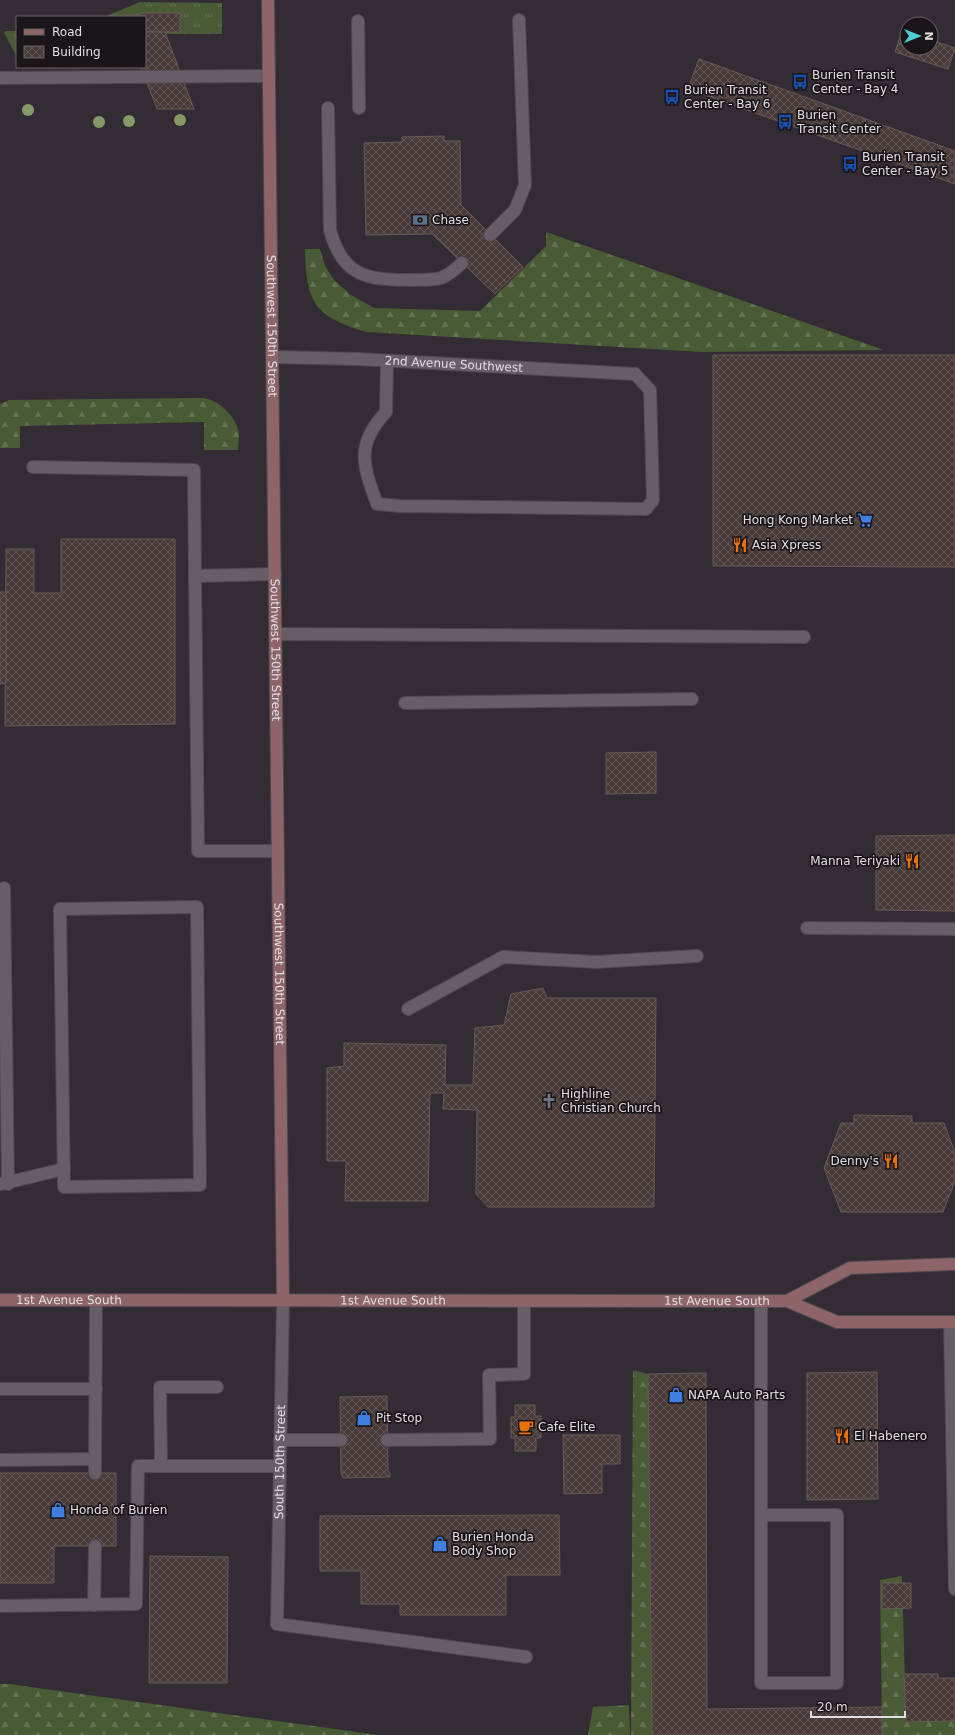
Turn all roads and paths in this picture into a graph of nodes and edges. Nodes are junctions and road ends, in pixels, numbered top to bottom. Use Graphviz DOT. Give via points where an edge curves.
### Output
graph roads {
  1 [pos="268,0"];
  2 [pos="519,20"];
  3 [pos="358,21"];
  4 [pos="269,76"];
  5 [pos="0,78"];
  6 [pos="328,108"];
  7 [pos="359,108"];
  8 [pos="490,235"];
  9 [pos="462,263"];
  10 [pos="272,357"];
  11 [pos="387,361"];
  12 [pos="33,467"];
  13 [pos="275,574"];
  14 [pos="196,576"];
  15 [pos="276,634"];
  16 [pos="804,637"];
  17 [pos="692,699"];
  18 [pos="405,703"];
  19 [pos="278,850"];
  20 [pos="4,888"];
  21 [pos="807,928"];
  22 [pos="955,929"];
  23 [pos="697,956"];
  24 [pos="408,1009"];
  25 [pos="64,1169"];
  26 [pos="4,1184"];
  27 [pos="955,1264"];
  28 [pos="0,1300"];
  29 [pos="96,1300"];
  30 [pos="283,1300"];
  31 [pos="524,1301"];
  32 [pos="761,1301"];
  33 [pos="787,1301"];
  34 [pos="953,1322"];
  35 [pos="217,1387"];
  36 [pos="96,1388"];
  37 [pos="0,1389"];
  38 [pos="280,1440"];
  39 [pos="341,1440"];
  40 [pos="387,1440"];
  41 [pos="95,1459"];
  42 [pos="0,1460"];
  43 [pos="161,1466"];
  44 [pos="279,1466"];
  45 [pos="95,1474"];
  46 [pos="761,1515"];
  47 [pos="95,1546"];
  48 [pos="955,1589"];
  49 [pos="94,1605"];
  50 [pos="0,1606"];
  51 [pos="526,1657"];
  1 -- 4 [label="street, Southwest 150th Street"];
  2 -- 8 [label="street" via="525,185 515,210"];
  3 -- 7 [label="street"];
  4 -- 5 [label="street"];
  4 -- 10 [label="street, Southwest 150th Street"];
  6 -- 9 [label="street" via="330,230 333,242 345,260 354,270 367,277 383,280 437,279 448,276"];
  10 -- 11 [label="street, 2nd Avenue Southwest"];
  10 -- 13 [label="street, Southwest 150th Street"];
  11 -- 11 [label="street, 2nd Avenue Southwest" via="635,374 650,390 653,500 646,509 377,504 367,476 363,452 375,424 386,412"];
  12 -- 14 [label="street" via="194,470"];
  13 -- 14 [label="street"];
  13 -- 15 [label="street, Southwest 150th Street"];
  14 -- 19 [label="street" via="198,850"];
  15 -- 16 [label="street"];
  15 -- 19 [label="street, Southwest 150th Street"];
  17 -- 18 [label="street"];
  19 -- 30 [label="street, Southwest 150th Street"];
  20 -- 26 [label="street"];
  21 -- 22 [label="street"];
  23 -- 24 [label="street" via="597,962 503,957"];
  25 -- 25 [label="street" via="60,909 196,907 200,1186 64,1187"];
  25 -- 26 [label="street"];
  27 -- 33 [label="street, 1st Avenue South" via="850,1268"];
  28 -- 29 [label="street, 1st Avenue South"];
  29 -- 30 [label="street, 1st Avenue South"];
  29 -- 36 [label="street"];
  30 -- 31 [label="street, 1st Avenue South"];
  30 -- 38 [label="street, South 150th Street"];
  31 -- 32 [label="street, 1st Avenue South"];
  31 -- 40 [label="street" via="524,1374 489,1375 490,1439"];
  32 -- 33 [label="street, 1st Avenue South"];
  32 -- 46 [label="street"];
  33 -- 34 [label="street, 1st Avenue South" via="837,1322"];
  34 -- 48 [label="street"];
  35 -- 43 [label="street" via="160,1388"];
  36 -- 37 [label="street"];
  36 -- 41 [label="street"];
  38 -- 39 [label="street"];
  38 -- 44 [label="street, South 150th Street"];
  41 -- 42 [label="street"];
  41 -- 45 [label="street"];
  43 -- 44 [label="street"];
  43 -- 49 [label="street" via="138,1466 136,1604"];
  44 -- 51 [label="street, South 150th Street" via="277,1624"];
  46 -- 46 [label="street" via="761,1682 837,1682 837,1515"];
  47 -- 49 [label="street"];
  49 -- 50 [label="street"];
}
